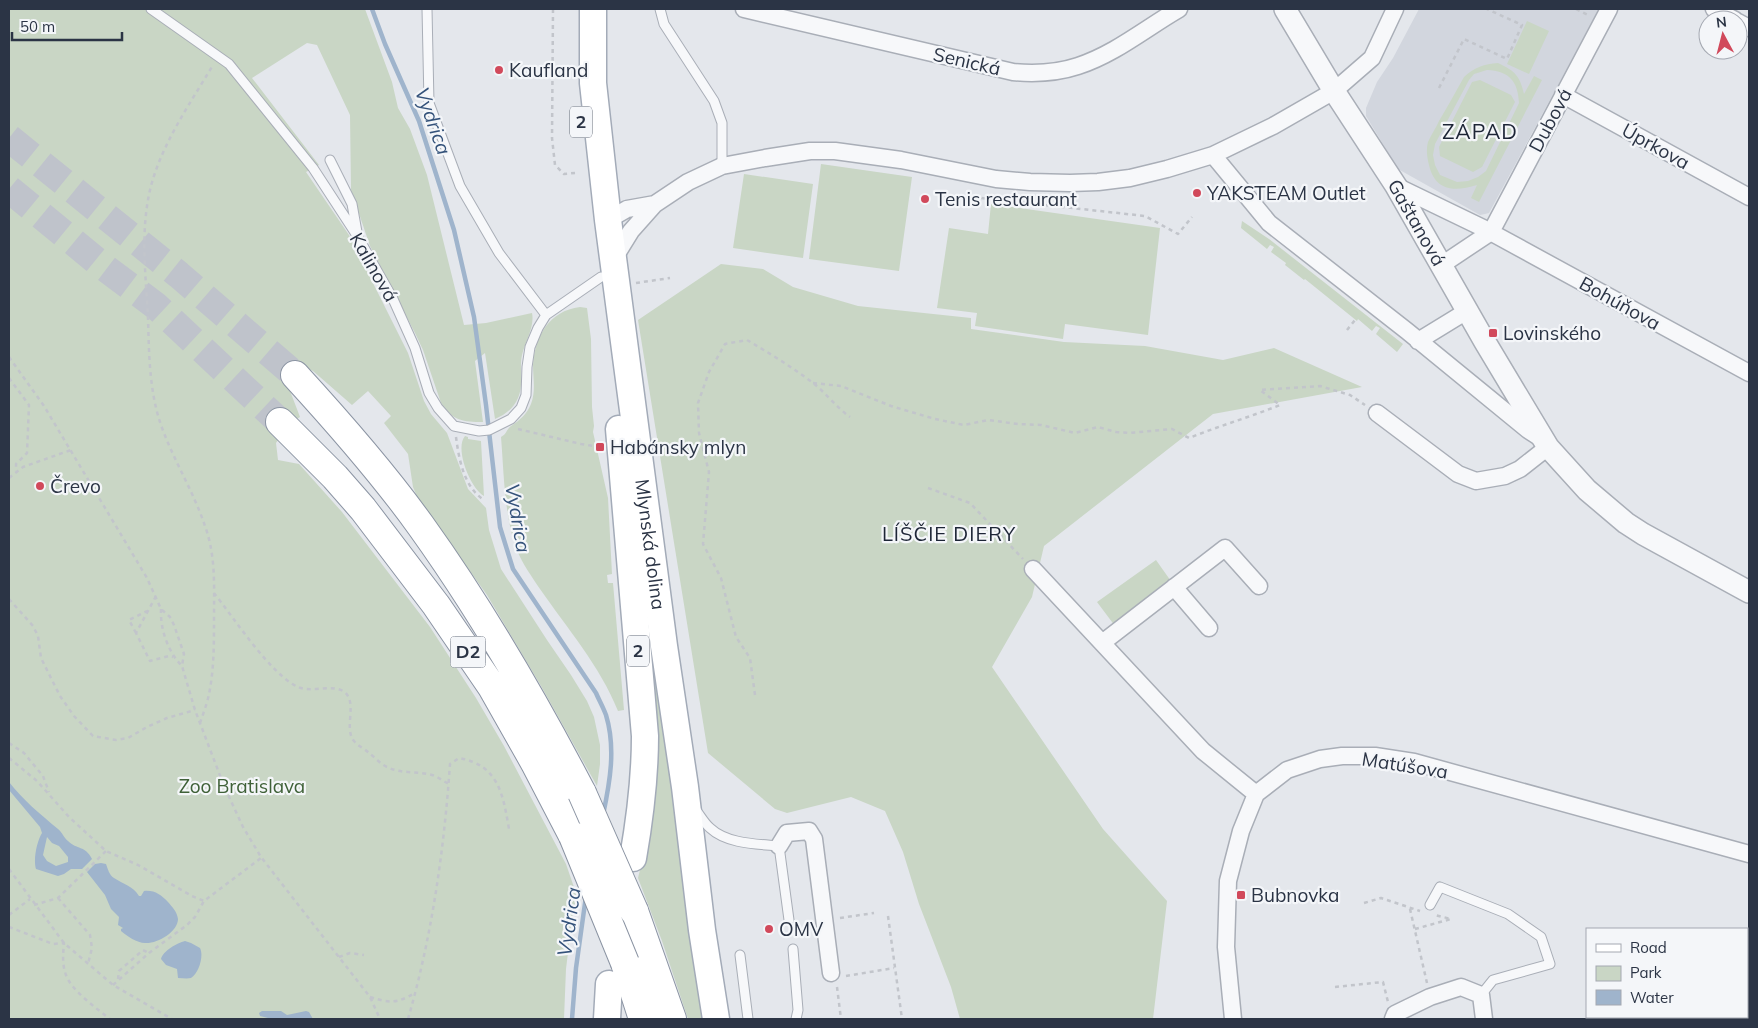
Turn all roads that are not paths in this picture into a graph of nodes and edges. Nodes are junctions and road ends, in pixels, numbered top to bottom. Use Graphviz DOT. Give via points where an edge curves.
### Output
graph roads {
  1 [pos="151,9"];
  2 [pos="427,9"];
  3 [pos="576,9"];
  4 [pos="593,9"];
  5 [pos="660,9"];
  6 [pos="744,9"];
  7 [pos="1179,9"];
  8 [pos="1286,9"];
  9 [pos="1395,9"];
  10 [pos="1609,9"];
  11 [pos="1334,91"];
  12 [pos="1562,95"];
  13 [pos="1213,155"];
  14 [pos="330,160"];
  15 [pos="722,166"];
  16 [pos="1396,186"];
  17 [pos="1749,197"];
  18 [pos="655,204"];
  19 [pos="601,227"];
  20 [pos="1487,230"];
  21 [pos="358,237"];
  22 [pos="1440,266"];
  23 [pos="608,267"];
  24 [pos="1467,311"];
  25 [pos="546,315"];
  26 [pos="1418,341"];
  27 [pos="1747,366"];
  28 [pos="295,375"];
  29 [pos="1377,413"];
  30 [pos="280,422"];
  31 [pos="1546,443"];
  32 [pos="1033,569"];
  33 [pos="1259,586"];
  34 [pos="1174,587"];
  35 [pos="1749,592"];
  36 [pos="1209,628"];
  37 [pos="1102,644"];
  38 [pos="685,787"];
  39 [pos="1256,794"];
  40 [pos="779,846"];
  41 [pos="1749,854"];
  42 [pos="633,858"];
  43 [pos="1428,909"];
  44 [pos="790,920"];
  45 [pos="793,948"];
  46 [pos="740,955"];
  47 [pos="836,979"];
  48 [pos="609,984"];
  49 [pos="1481,995"];
  50 [pos="1391,1014"];
  51 [pos="607,1019"];
  52 [pos="643,1019"];
  53 [pos="672,1019"];
  54 [pos="716,1019"];
  55 [pos="748,1019"];
  56 [pos="796,1019"];
  57 [pos="1234,1019"];
  58 [pos="1484,1019"];
  1 -- 21 [label="lane, Kalinová" via="229,64 313,168"];
  2 -- 25 [label="lane" via="429,103 460,186 500,252"];
  3 -- 19 [label="main road, Mlynská dolina / 2" via="577,81"];
  4 -- 19 [label="main road, Mlynská dolina / 2"];
  5 -- 15 [label="lane" via="664,24 714,101 722,122"];
  6 -- 7 [label="street, Senická" via="1031,74 1078,66 1108,53"];
  8 -- 11 [label="street, Gaštanová"];
  9 -- 11 [label="street" via="1372,58"];
  10 -- 12 [label="street, Dubová"];
  11 -- 13 [label="street"];
  11 -- 16 [label="street, Gaštanová"];
  12 -- 17 [label="street, Úprkova"];
  12 -- 20 [label="street, Dubová"];
  13 -- 15 [label="street" via="1130,178 1070,184 996,179 835,151 810,150"];
  13 -- 26 [label="street" via="1269,222"];
  14 -- 21 [label="lane" via="352,204"];
  15 -- 18 [label="street" via="688,182"];
  16 -- 20 [label="street, Bohúňova"];
  16 -- 22 [label="street, Gaštanová"];
  18 -- 19 [label="street" via="627,209"];
  18 -- 23 [label="street" via="631,231"];
  19 -- 23 [label="main road, Mlynská dolina / 2"];
  20 -- 22 [label="street"];
  20 -- 27 [label="street, Bohúňova"];
  21 -- 25 [label="lane, Kalinová" via="415,348 429,393 454,426 479,431 498,427 521,408 526,395 530,347"];
  22 -- 24 [label="street, Gaštanová"];
  23 -- 25 [label="lane"];
  23 -- 38 [label="main road, Mlynská dolina / 2"];
  23 -- 42 [label="main road, Mlynská dolina / 2" via="645,736 645,770"];
  24 -- 26 [label="street"];
  24 -- 31 [label="street, Gaštanová"];
  26 -- 31 [label="street"];
  28 -- 53 [label="highway, D2, bridge" via="356,443 422,526 544,720 582,793 634,911"];
  29 -- 31 [label="street" via="1458,474 1476,481 1505,476 1520,469"];
  30 -- 52 [label="highway, D2, bridge" via="363,509 436,604 492,687 573,836 626,963"];
  31 -- 35 [label="street" via="1587,490 1626,522"];
  32 -- 37 [label="street"];
  33 -- 34 [label="street" via="1224,548"];
  34 -- 36 [label="street"];
  34 -- 37 [label="street"];
  37 -- 39 [label="street" via="1203,751"];
  38 -- 40 [label="lane" via="710,828 723,836"];
  38 -- 54 [label="main road, Mlynská dolina / 2"];
  39 -- 41 [label="street, Matúšova" via="1287,770 1320,759 1375,756 1414,762"];
  39 -- 57 [label="street" via="1241,831 1228,881 1226,947"];
  40 -- 44 [label="lane"];
  40 -- 47 [label="street" via="787,833 809,831 814,839"];
  43 -- 49 [label="lane" via="1440,887 1508,914 1541,937 1550,964 1493,980"];
  45 -- 56 [label="lane"];
  46 -- 55 [label="lane"];
  48 -- 51 [label="main road"];
  49 -- 50 [label="street" via="1460,988"];
  49 -- 58 [label="street"];
}
